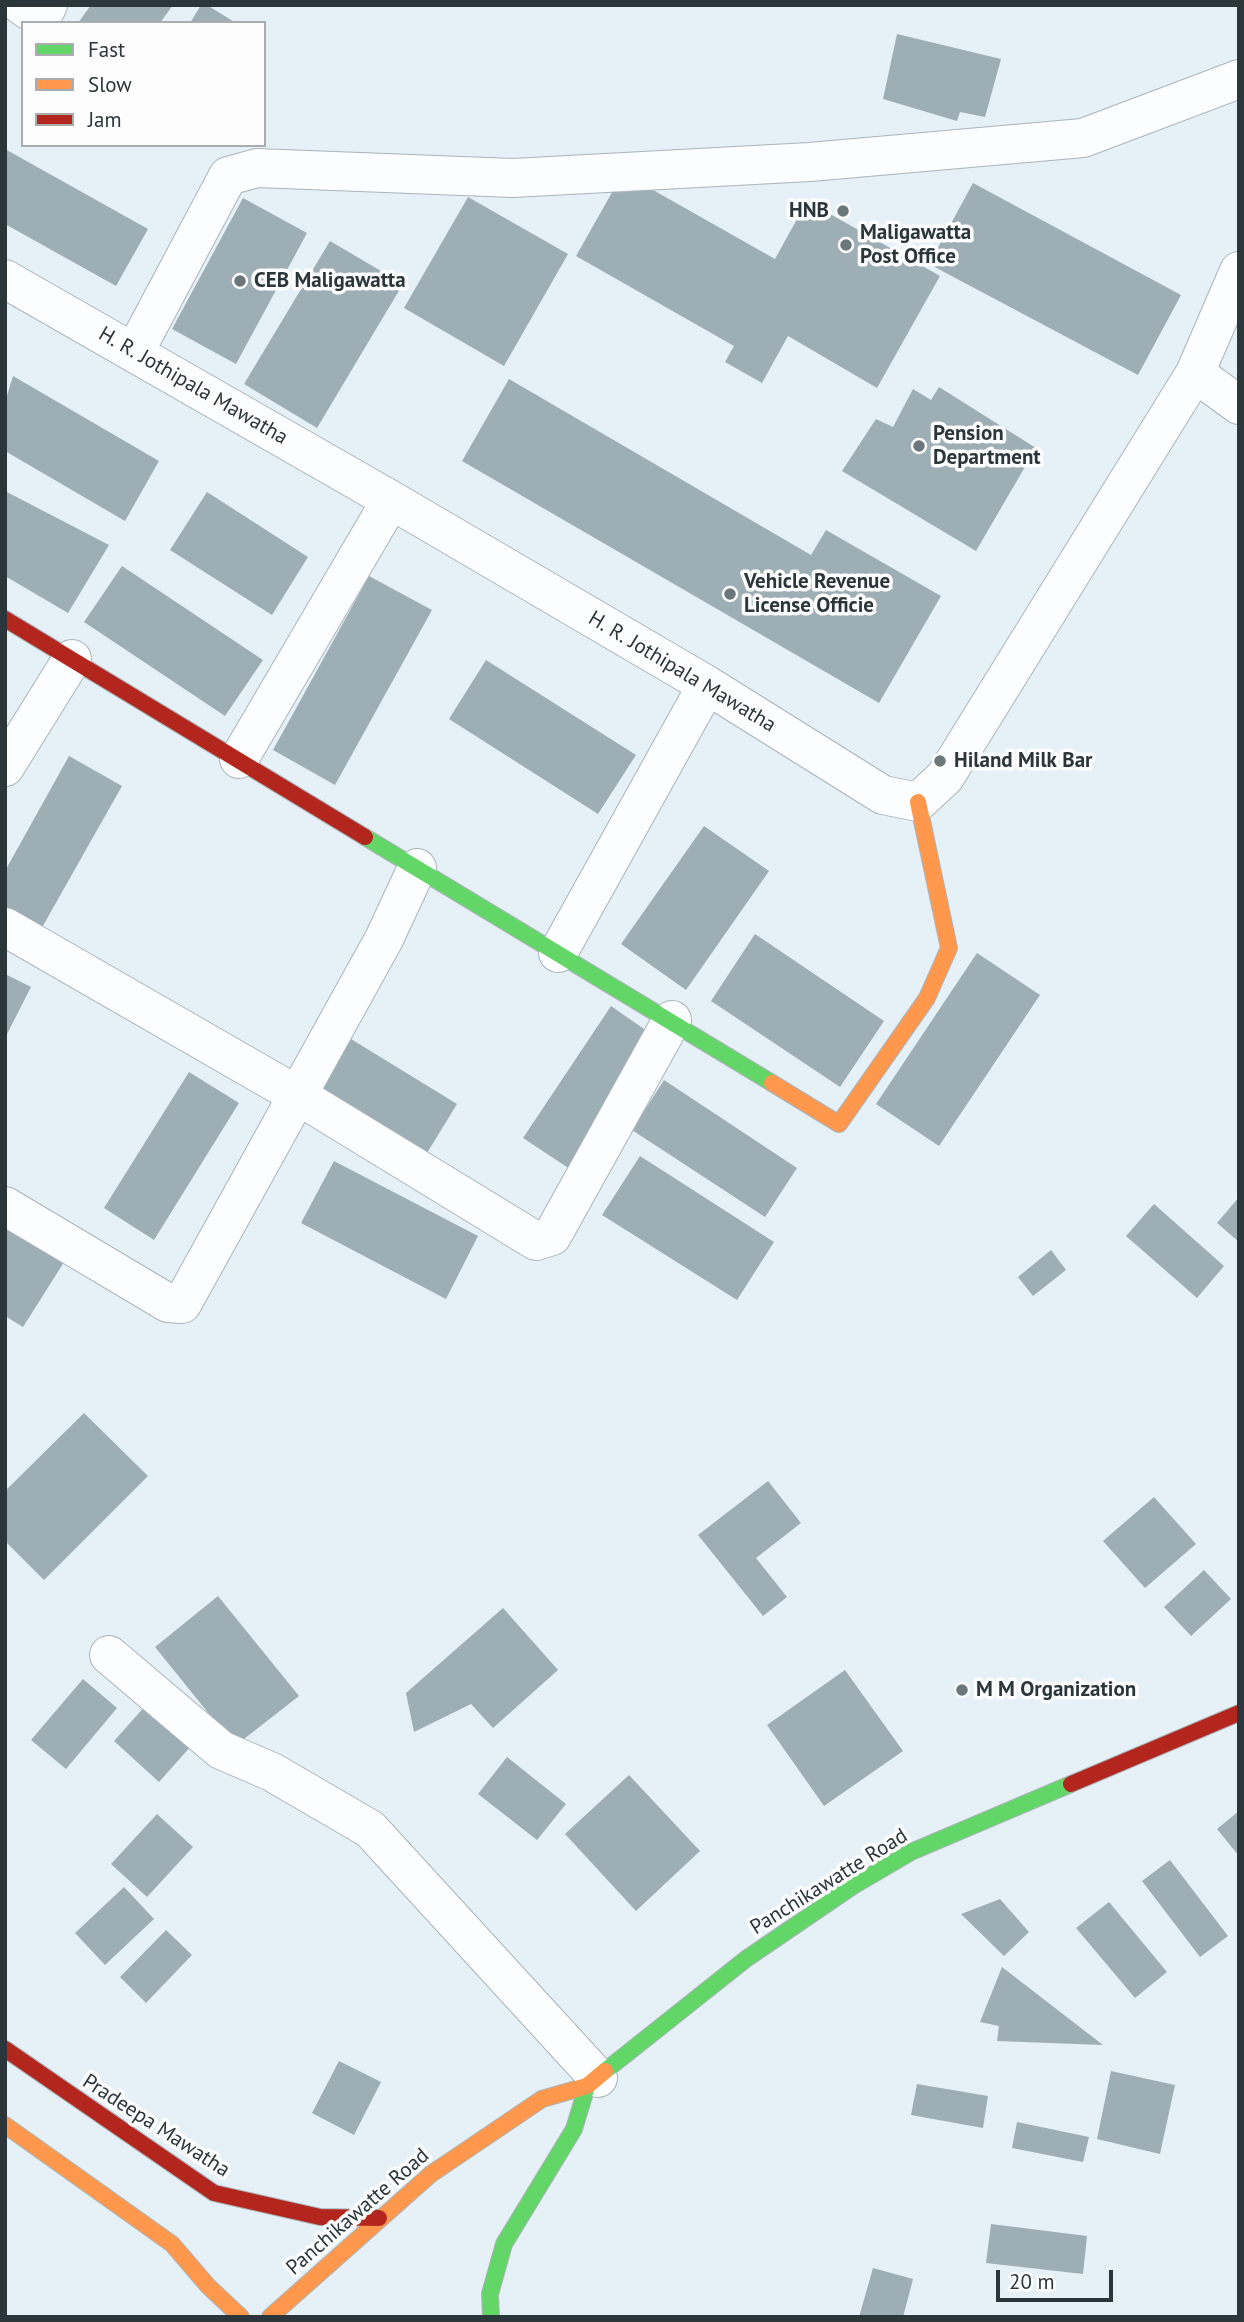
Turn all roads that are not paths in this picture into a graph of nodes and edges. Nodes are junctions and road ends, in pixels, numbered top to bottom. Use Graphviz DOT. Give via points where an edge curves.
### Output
graph roads {
  1 [pos="20,5"];
  2 [pos="48,5"];
  3 [pos="1239,79"];
  4 [pos="1239,271"];
  5 [pos="5,279"];
  6 [pos="134,353"];
  7 [pos="1195,373"];
  8 [pos="1239,405"];
  9 [pos="391,499"];
  10 [pos="5,619"];
  11 [pos="72,659"];
  12 [pos="707,685"];
  13 [pos="239,759"];
  14 [pos="5,768"];
  15 [pos="918,802"];
  16 [pos="417,868"];
  17 [pos="5,927"];
  18 [pos="558,953"];
  19 [pos="671,1020"];
  20 [pos="297,1095"];
  21 [pos="5,1206"];
  22 [pos="109,1655"];
  23 [pos="1239,1713"];
  24 [pos="5,2049"];
  25 [pos="592,2082"];
  26 [pos="5,2125"];
  27 [pos="379,2218"];
  28 [pos="241,2317"];
  29 [pos="270,2317"];
  30 [pos="491,2317"];
  1 -- 2 [label="street" via="28,10"];
  3 -- 6 [label="street" via="1083,138 810,162 513,178 257,168 228,176"];
  4 -- 7 [label="street"];
  5 -- 6 [label="street, H. R. Jothipala Mawatha"];
  6 -- 9 [label="street, H. R. Jothipala Mawatha"];
  7 -- 8 [label="street"];
  7 -- 15 [label="street" via="945,778"];
  9 -- 12 [label="street, H. R. Jothipala Mawatha"];
  9 -- 13 [label="street"];
  10 -- 11 [label="main road"];
  11 -- 13 [label="main road"];
  11 -- 14 [label="street"];
  12 -- 15 [label="street, H. R. Jothipala Mawatha" via="883,794"];
  12 -- 18 [label="street"];
  13 -- 16 [label="main road"];
  15 -- 19 [label="main road" via="949,948 928,998 839,1124"];
  16 -- 18 [label="main road"];
  16 -- 20 [label="street" via="384,939"];
  17 -- 20 [label="street"];
  18 -- 19 [label="main road"];
  19 -- 20 [label="street" via="551,1236 536,1241"];
  20 -- 21 [label="street" via="183,1304 168,1303"];
  22 -- 25 [label="street" via="221,1750 272,1772 370,1829"];
  23 -- 25 [label="main road, Panchikawatte Road" via="911,1852 798,1922"];
  24 -- 27 [label="main road, Pradeepa Mawatha" via="214,2193 320,2217"];
  25 -- 27 [label="main road, Panchikawatte Road" via="542,2098 431,2174"];
  25 -- 30 [label="main road" via="574,2129 504,2244 490,2294"];
  26 -- 28 [label="main road" via="172,2244"];
  27 -- 29 [label="main road, Panchikawatte Road"];
}
